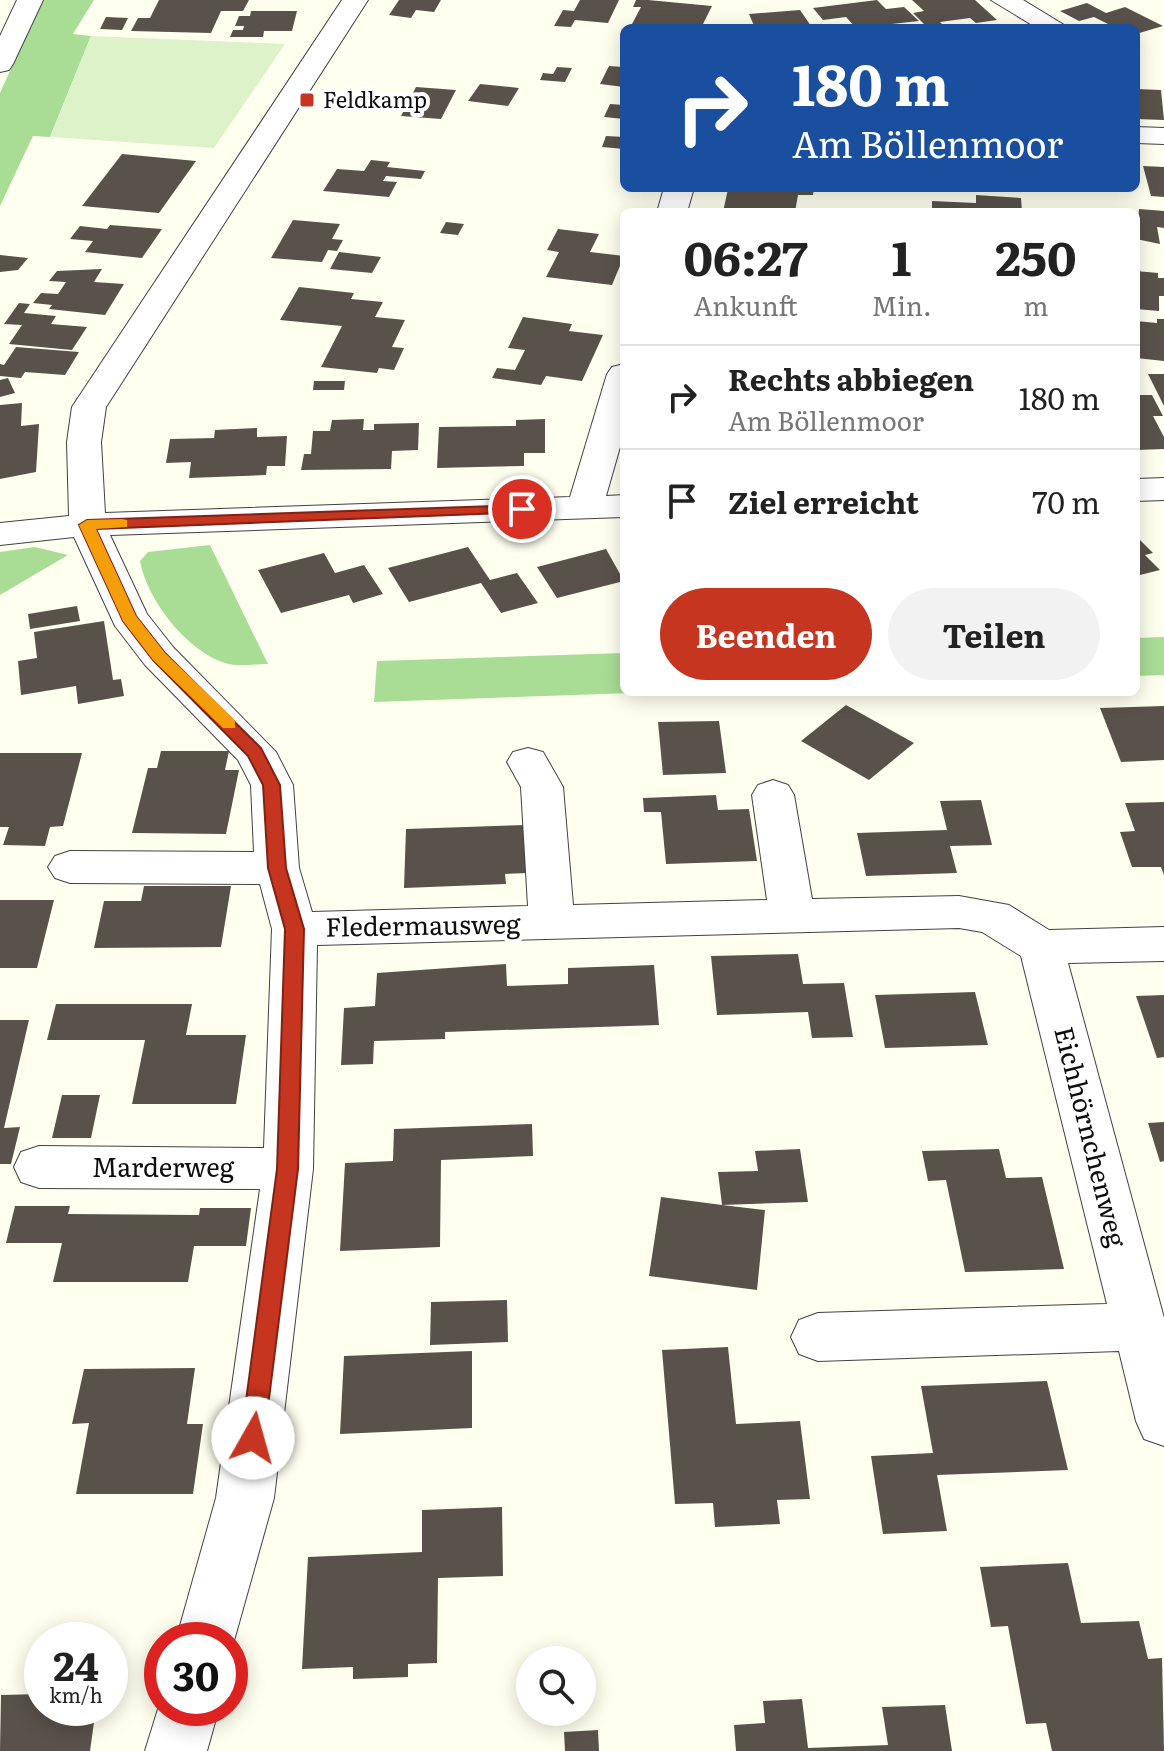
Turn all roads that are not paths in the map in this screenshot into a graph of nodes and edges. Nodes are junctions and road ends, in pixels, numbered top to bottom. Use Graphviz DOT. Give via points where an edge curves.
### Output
graph roads {
  1 [pos="30,0"];
  2 [pos="355,0"];
  3 [pos="1004,0"];
  4 [pos="1049,24"];
  5 [pos="0,64"];
  6 [pos="1140,135"];
  7 [pos="1164,136"];
  8 [pos="620,388"];
  9 [pos="1164,489"];
  10 [pos="1140,490"];
  11 [pos="620,506"];
  12 [pos="585,507"];
  13 [pos="87,525"];
  14 [pos="0,534"];
  15 [pos="528,762"];
  16 [pos="773,795"];
  17 [pos="70,867"];
  18 [pos="277,868"];
  19 [pos="792,917"];
  20 [pos="552,923"];
  21 [pos="295,929"];
  22 [pos="1164,944"];
  23 [pos="1041,947"];
  24 [pos="39,1167"];
  25 [pos="288,1169"];
  26 [pos="1139,1327"];
  27 [pos="818,1337"];
  28 [pos="1164,1421"];
  29 [pos="211,1622"];
  30 [pos="183,1726"];
  31 [pos="176,1751"];
  1 -- 5 [label="street"];
  2 -- 13 [label="street" via="89,407 84,442"];
  3 -- 4 [label="street"];
  6 -- 7 [label="street"];
  8 -- 12 [label="street"];
  9 -- 10 [label="street"];
  11 -- 12 [label="street"];
  12 -- 13 [label="street"];
  13 -- 14 [label="street"];
  13 -- 18 [label="street" via="129,617 159,656 255,752 272,785"];
  15 -- 20 [label="street, Fledermausweg" via="542,787"];
  16 -- 19 [label="street"];
  17 -- 18 [label="street"];
  18 -- 21 [label="street"];
  19 -- 20 [label="street, Fledermausweg"];
  19 -- 23 [label="street, Fledermausweg" via="959,912 993,917"];
  20 -- 21 [label="street, Fledermausweg"];
  21 -- 25 [label="street"];
  22 -- 23 [label="street"];
  23 -- 26 [label="street, Eichhörnchenweg"];
  24 -- 25 [label="street, Marderweg"];
  25 -- 29 [label="street" via="245,1498"];
  26 -- 27 [label="street"];
  26 -- 28 [label="street, Eichhörnchenweg"];
  30 -- 31 [label="street"];
}
